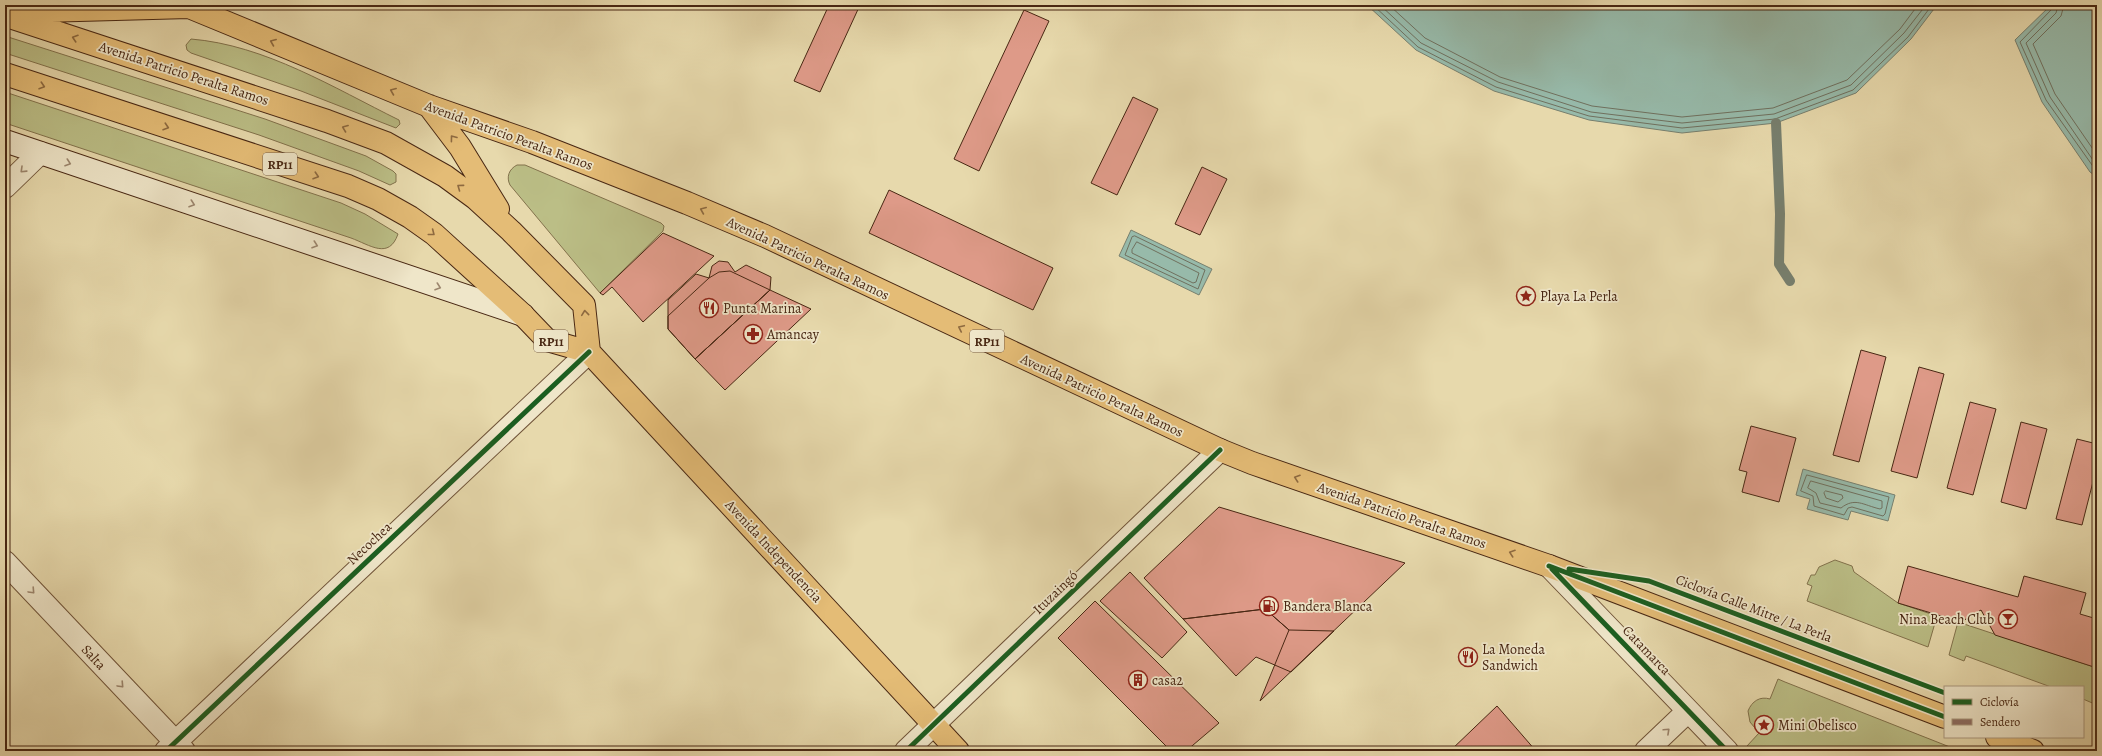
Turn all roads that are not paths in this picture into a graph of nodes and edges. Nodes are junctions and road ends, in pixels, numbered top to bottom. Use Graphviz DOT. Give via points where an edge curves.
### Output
graph roads {
  1 [pos="186,6"];
  2 [pos="5,12"];
  3 [pos="5,15"];
  4 [pos="5,74"];
  5 [pos="429,106"];
  6 [pos="5,142"];
  7 [pos="40,154"];
  8 [pos="5,187"];
  9 [pos="511,231"];
  10 [pos="523,315"];
  11 [pos="589,352"];
  12 [pos="1220,450"];
  13 [pos="5,562"];
  14 [pos="1549,566"];
  15 [pos="1688,711"];
  16 [pos="1944,717"];
  17 [pos="933,724"];
  18 [pos="2000,738"];
  19 [pos="175,748"];
  20 [pos="906,751"];
  21 [pos="958,751"];
  22 [pos="1646,751"];
  23 [pos="1727,751"];
  24 [pos="2033,751"];
  1 -- 2 [label="main road"];
  5 -- 1 [label="main road, Avenida Patricio Peralta Ramos / RP11, one-way"];
  9 -- 3 [label="main road, Avenida Patricio Peralta Ramos / RP11, one-way" via="475,198 445,176 386,144 281,105"];
  4 -- 10 [label="main road, RP11, one-way" via="348,186 378,199 434,234"];
  9 -- 5 [label="main road, one-way" via="460,147"];
  12 -- 5 [label="main road, Avenida Patricio Peralta Ramos / RP11, one-way" via="765,236 539,145"];
  6 -- 7 [label="street"];
  7 -- 8 [label="street, one-way"];
  7 -- 10 [label="street, one-way"];
  11 -- 9 [label="main road, Avenida Patricio Peralta Ramos / RP11, one-way" via="584,305"];
  10 -- 11 [label="main road, RP11" via="547,340"];
  11 -- 17 [label="main road, Avenida Independencia"];
  11 -- 19 [label="street, Necochea"];
  14 -- 12 [label="main road, Avenida Patricio Peralta Ramos / RP11, one-way"];
  12 -- 17 [label="street, Ituzaingó"];
  13 -- 19 [label="street, Salta, one-way"];
  14 -- 15 [label="street, Catamarca"];
  14 -- 16 [label="main road, Avenida Patricio Peralta Ramos / RP11"];
  22 -- 15 [label="street, one-way"];
  15 -- 23 [label="street, Catamarca"];
  17 -- 20 [label="street, Ituzaingó"];
  17 -- 21 [label="main road, Avenida Independencia"];
  18 -- 24 [label="main road"];
}
